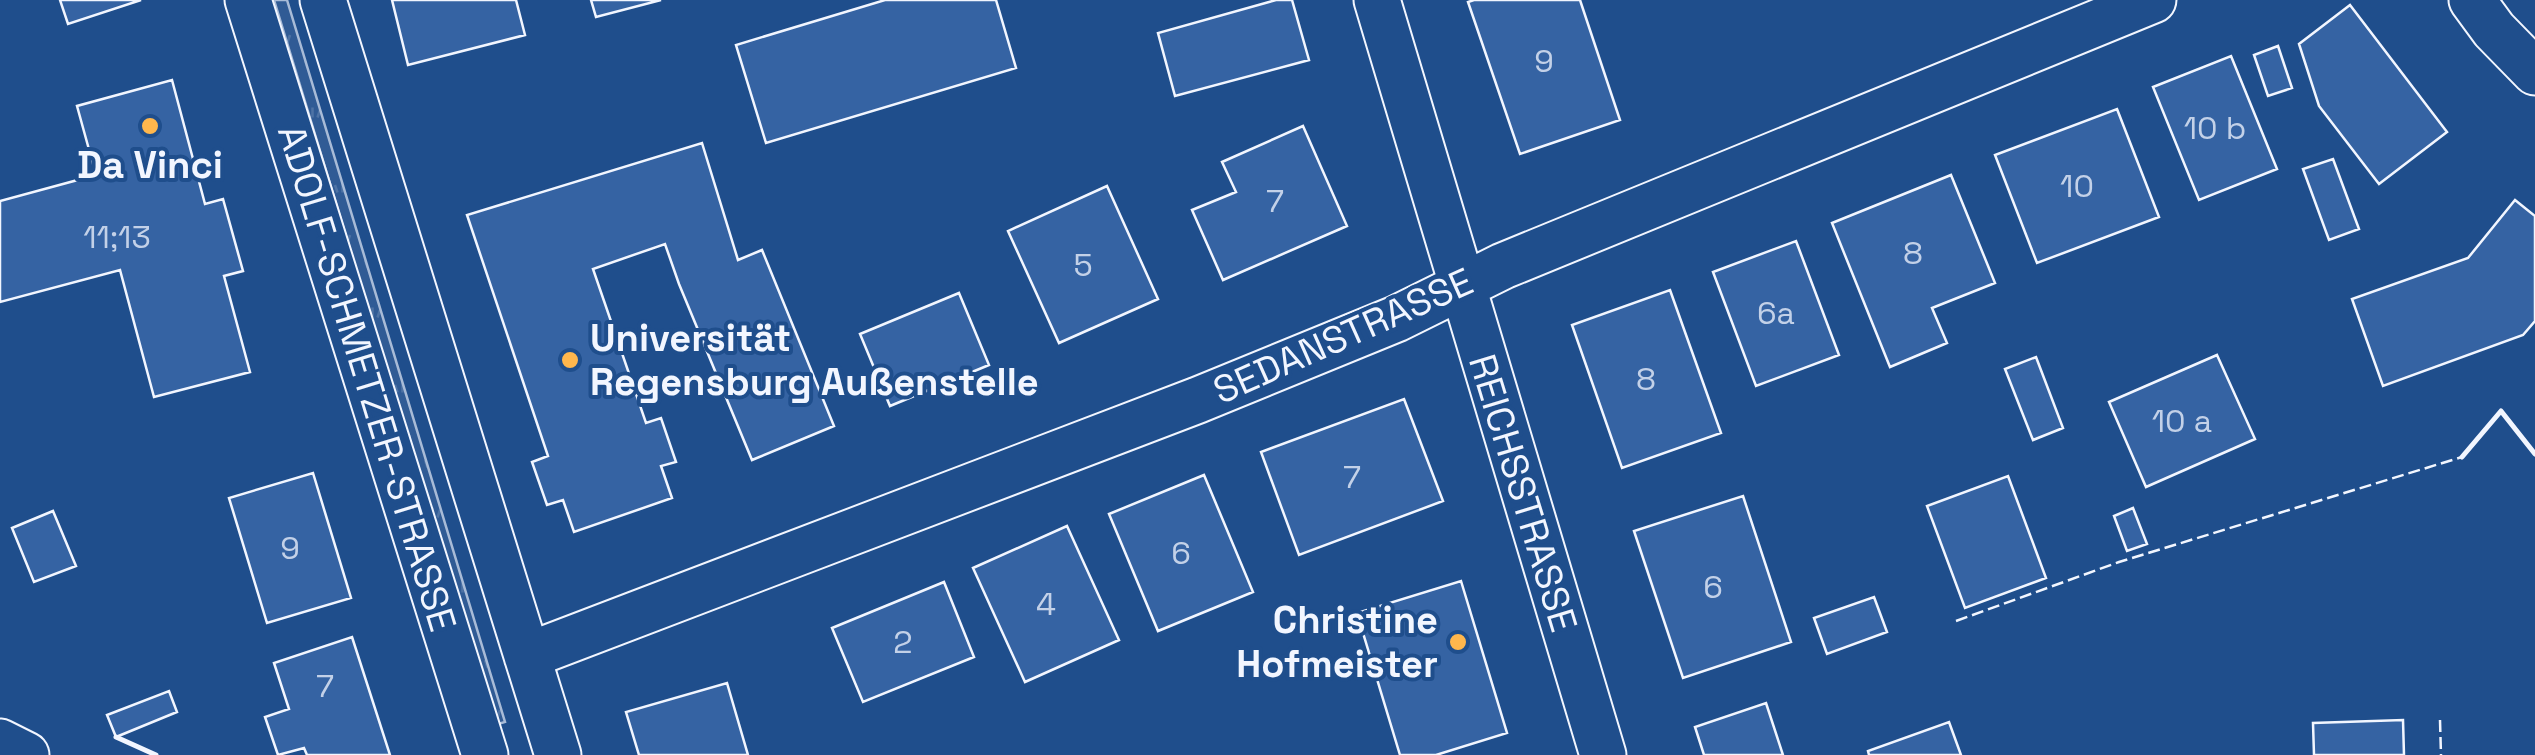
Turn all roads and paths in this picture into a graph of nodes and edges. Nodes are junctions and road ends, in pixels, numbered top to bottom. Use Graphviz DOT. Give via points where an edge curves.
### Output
graph roads {
  1 [pos="248,0"];
  2 [pos="324,0"];
  3 [pos="1377,0"];
  4 [pos="2153,0"];
  5 [pos="2472,0"];
  6 [pos="2535,72"];
  7 [pos="1460,287"];
  8 [pos="527,656"];
  9 [pos="0,742"];
  10 [pos="26,755"];
  11 [pos="485,755"];
  12 [pos="558,755"];
  13 [pos="1603,755"];
  1 -- 11 [label="street, ADOLF-SCHMETZER-STRASSE"];
  2 -- 8 [label="street, ADOLF-SCHMETZER-STRASSE"];
  3 -- 7 [label="street, REICHSSTRASSE"];
  4 -- 7 [label="street, SEDANSTRASSE"];
  5 -- 6 [label="street"];
  7 -- 8 [label="street, SEDANSTRASSE" via="1198,400"];
  7 -- 13 [label="street, REICHSSTRASSE"];
  8 -- 12 [label="street, ADOLF-SCHMETZER-STRASSE"];
  9 -- 10 [label="street"];
}
